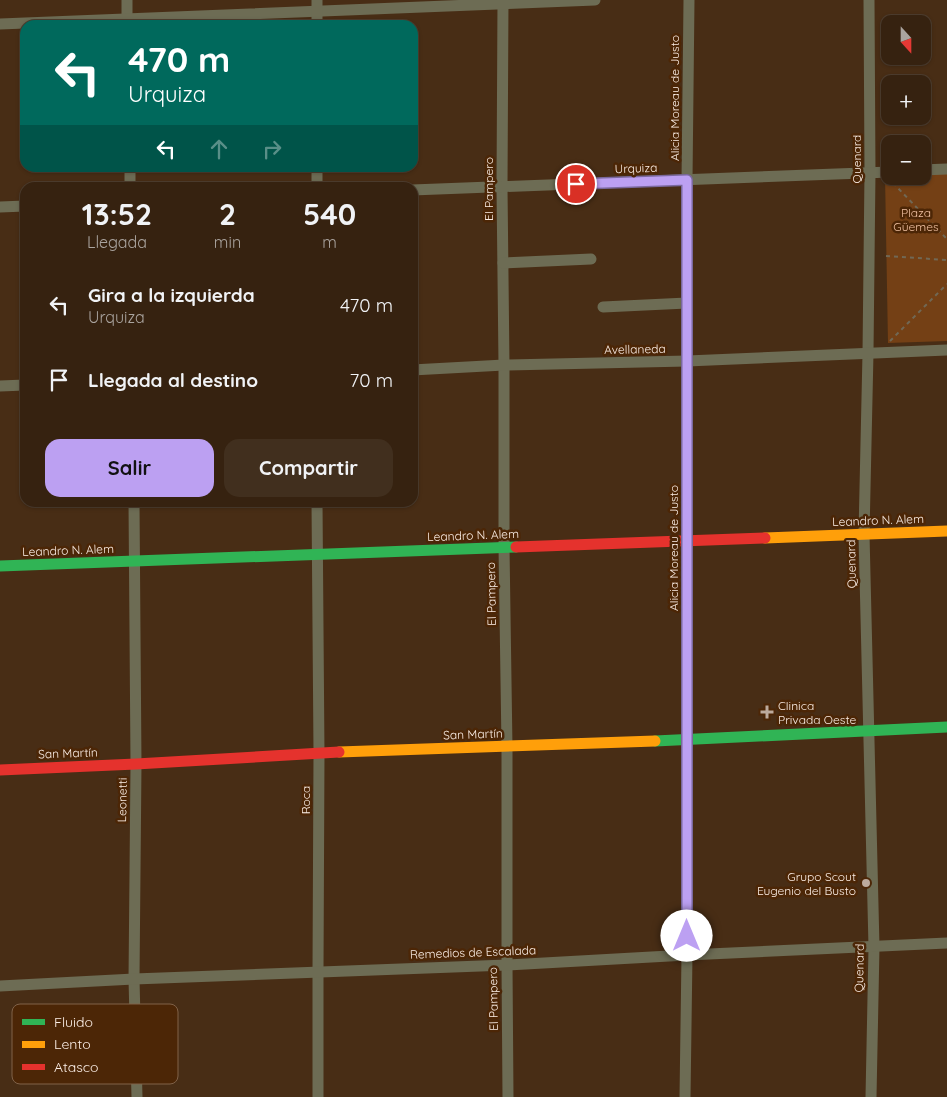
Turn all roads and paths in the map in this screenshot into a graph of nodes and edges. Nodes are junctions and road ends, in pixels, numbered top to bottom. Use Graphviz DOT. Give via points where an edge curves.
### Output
graph roads {
  1 [pos="127,0"];
  2 [pos="595,0"];
  3 [pos="689,0"];
  4 [pos="869,0"];
  5 [pos="503,2"];
  6 [pos="317,6"];
  7 [pos="127,20"];
  8 [pos="151,20"];
  9 [pos="317,20"];
  10 [pos="0,24"];
  11 [pos="20,24"];
  12 [pos="947,169"];
  13 [pos="931,170"];
  14 [pos="870,172"];
  15 [pos="881,175"];
  16 [pos="687,180"];
  17 [pos="898,185"];
  18 [pos="502,187"];
  19 [pos="418,190"];
  20 [pos="20,206"];
  21 [pos="0,207"];
  22 [pos="947,239"];
  23 [pos="886,256"];
  24 [pos="591,259"];
  25 [pos="947,260"];
  26 [pos="503,263"];
  27 [pos="947,284"];
  28 [pos="687,303"];
  29 [pos="603,307"];
  30 [pos="888,343"];
  31 [pos="947,350"];
  32 [pos="868,353"];
  33 [pos="688,361"];
  34 [pos="504,365"];
  35 [pos="418,370"];
  36 [pos="20,385"];
  37 [pos="0,386"];
  38 [pos="134,507"];
  39 [pos="317,507"];
  40 [pos="947,531"];
  41 [pos="864,534"];
  42 [pos="687,540"];
  43 [pos="504,547"];
  44 [pos="317,554"];
  45 [pos="134,561"];
  46 [pos="0,566"];
  47 [pos="947,727"];
  48 [pos="869,731"];
  49 [pos="686,740"];
  50 [pos="507,747"];
  51 [pos="319,753"];
  52 [pos="136,764"];
  53 [pos="0,770"];
  54 [pos="947,944"];
  55 [pos="874,947"];
  56 [pos="687,955"];
  57 [pos="507,965"];
  58 [pos="318,972"];
  59 [pos="134,979"];
  60 [pos="0,986"];
  61 [pos="135,1004"];
  62 [pos="137,1084"];
  63 [pos="137,1097"];
  64 [pos="318,1097"];
  65 [pos="508,1097"];
  66 [pos="685,1097"];
  67 [pos="871,1097"];
  1 -- 7 [label="street"];
  2 -- 5 [label="street"];
  3 -- 16 [label="street, Alicia Moreau de Justo"];
  4 -- 14 [label="street, Quenard"];
  5 -- 6 [label="street"];
  5 -- 18 [label="street, El Pampero"];
  6 -- 8 [label="street"];
  6 -- 9 [label="street"];
  10 -- 11 [label="street"];
  12 -- 13 [label="street"];
  14 -- 15 [label="street, Urquiza"];
  14 -- 16 [label="street, Urquiza"];
  14 -- 32 [label="street, Quenard"];
  16 -- 18 [label="street, Urquiza"];
  16 -- 28 [label="street, Alicia Moreau de Justo"];
  17 -- 22 [label="path"];
  18 -- 19 [label="street, Urquiza"];
  18 -- 26 [label="street, El Pampero"];
  20 -- 21 [label="street"];
  23 -- 25 [label="path"];
  24 -- 26 [label="street"];
  26 -- 34 [label="street, El Pampero"];
  27 -- 30 [label="path"];
  28 -- 29 [label="street"];
  28 -- 33 [label="street, Alicia Moreau de Justo"];
  31 -- 32 [label="street, Avellaneda"];
  32 -- 33 [label="street, Avellaneda"];
  32 -- 41 [label="street, Quenard"];
  33 -- 34 [label="street, Avellaneda"];
  33 -- 42 [label="street, Alicia Moreau de Justo"];
  34 -- 35 [label="street, Avellaneda"];
  34 -- 43 [label="street, El Pampero"];
  36 -- 37 [label="street"];
  38 -- 45 [label="street, Leonetti"];
  39 -- 44 [label="street, Roca"];
  40 -- 41 [label="main road, Leandro N. Alem"];
  41 -- 42 [label="main road, Leandro N. Alem"];
  41 -- 48 [label="street, Quenard"];
  42 -- 43 [label="main road, Leandro N. Alem"];
  42 -- 49 [label="street, Alicia Moreau de Justo"];
  43 -- 44 [label="main road, Leandro N. Alem"];
  43 -- 50 [label="street, El Pampero"];
  44 -- 45 [label="main road, Leandro N. Alem"];
  44 -- 51 [label="street, Roca"];
  45 -- 46 [label="main road, Leandro N. Alem"];
  45 -- 52 [label="street, Leonetti"];
  47 -- 48 [label="main road, San Martín"];
  48 -- 49 [label="main road, San Martín"];
  48 -- 55 [label="street, Quenard"];
  49 -- 50 [label="main road, San Martín"];
  49 -- 56 [label="street, Alicia Moreau de Justo"];
  50 -- 51 [label="main road, San Martín"];
  50 -- 57 [label="street, El Pampero"];
  51 -- 52 [label="main road, San Martín"];
  51 -- 58 [label="street, Roca"];
  52 -- 53 [label="main road, San Martín"];
  52 -- 59 [label="street, Leonetti"];
  54 -- 55 [label="street, Remedios de Escalada"];
  55 -- 56 [label="street, Remedios de Escalada"];
  55 -- 67 [label="street, Quenard"];
  56 -- 57 [label="street, Remedios de Escalada"];
  56 -- 66 [label="street, Alicia Moreau de Justo"];
  57 -- 58 [label="street, Remedios de Escalada"];
  57 -- 65 [label="street, El Pampero"];
  58 -- 59 [label="street, Remedios de Escalada"];
  58 -- 64 [label="street, Roca"];
  59 -- 60 [label="street, Remedios de Escalada"];
  59 -- 61 [label="street, Leonetti"];
  62 -- 63 [label="street, Leonetti"];
}
